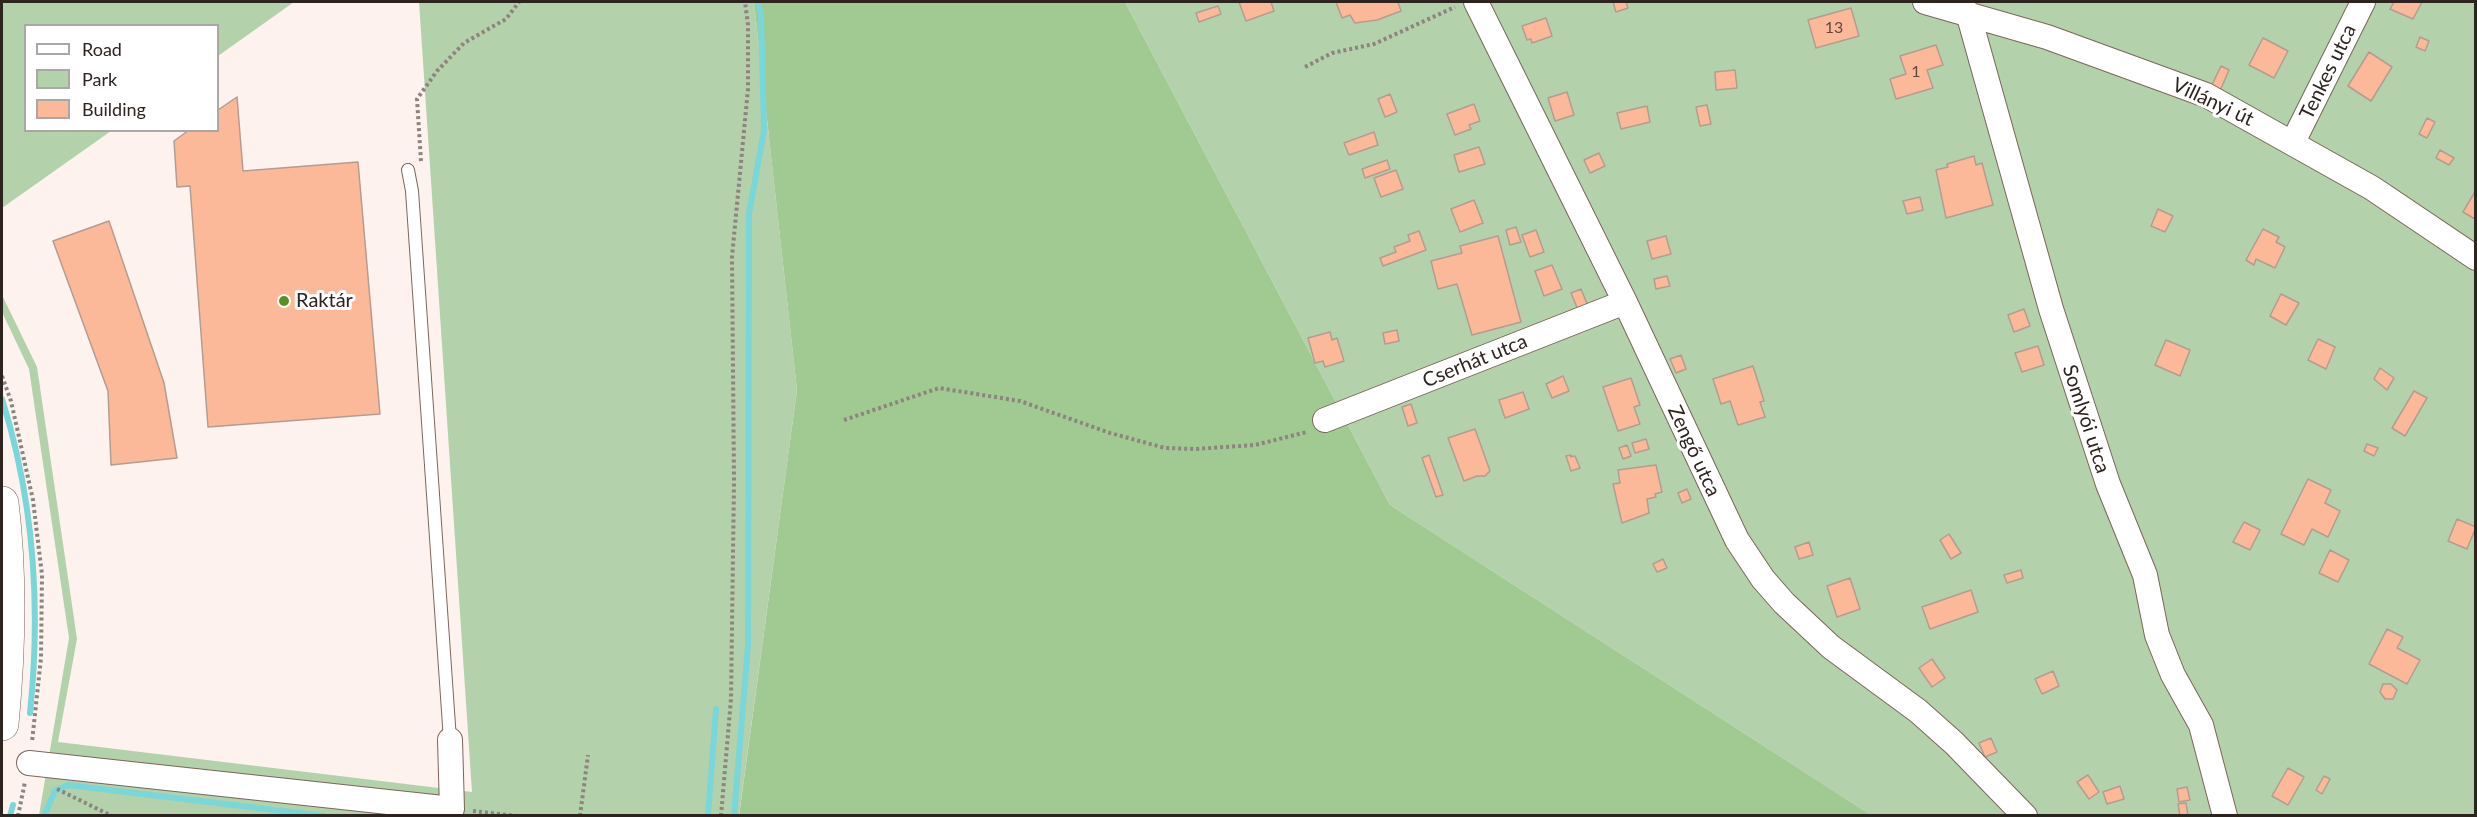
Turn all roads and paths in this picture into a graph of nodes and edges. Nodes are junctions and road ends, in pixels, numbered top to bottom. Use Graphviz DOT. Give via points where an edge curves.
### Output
graph roads {
  1 [pos="519,2"];
  2 [pos="745,2"];
  3 [pos="1925,2"];
  4 [pos="2363,2"];
  5 [pos="1466,4"];
  6 [pos="1968,13"];
  7 [pos="1305,67"];
  8 [pos="2294,142"];
  9 [pos="408,170"];
  10 [pos="422,170"];
  11 [pos="2475,258"];
  12 [pos="1624,302"];
  13 [pos="844,420"];
  14 [pos="1325,420"];
  15 [pos="2,503"];
  16 [pos="2,724"];
  17 [pos="450,740"];
  18 [pos="588,755"];
  19 [pos="30,763"];
  20 [pos="452,809"];
  21 [pos="517,816"];
  22 [pos="580,816"];
  23 [pos="721,816"];
  24 [pos="2025,816"];
  25 [pos="2225,816"];
  1 -- 10 [label="path" via="506,19 464,43 417,99"];
  2 -- 23 [label="path" via="748,89 732,257 731,699"];
  3 -- 6 [label="street, Villányi út"];
  4 -- 8 [label="street, Tenkes utca"];
  5 -- 7 [label="path" via="1374,44 1332,53"];
  5 -- 12 [label="street, Zengő utca"];
  6 -- 8 [label="street, Villányi út" via="2047,37 2206,95"];
  6 -- 25 [label="street, Somlyói utca" via="2054,320 2108,484 2145,575 2157,635 2173,675 2201,725"];
  8 -- 11 [label="street, Villányi út" via="2372,188"];
  9 -- 17 [label="lane"];
  12 -- 14 [label="street, Cserhát utca"];
  12 -- 24 [label="street, Zengő utca" via="1724,515 1763,579 1831,647 1918,711 1954,743"];
  13 -- 14 [label="path" via="939,388 1020,401 1166,448 1255,445 1309,431"];
  15 -- 16 [label="main road" via="7,549 8,664"];
  17 -- 20 [label="street"];
  18 -- 22 [label="path"];
  19 -- 20 [label="street"];
  20 -- 21 [label="path"];
}
